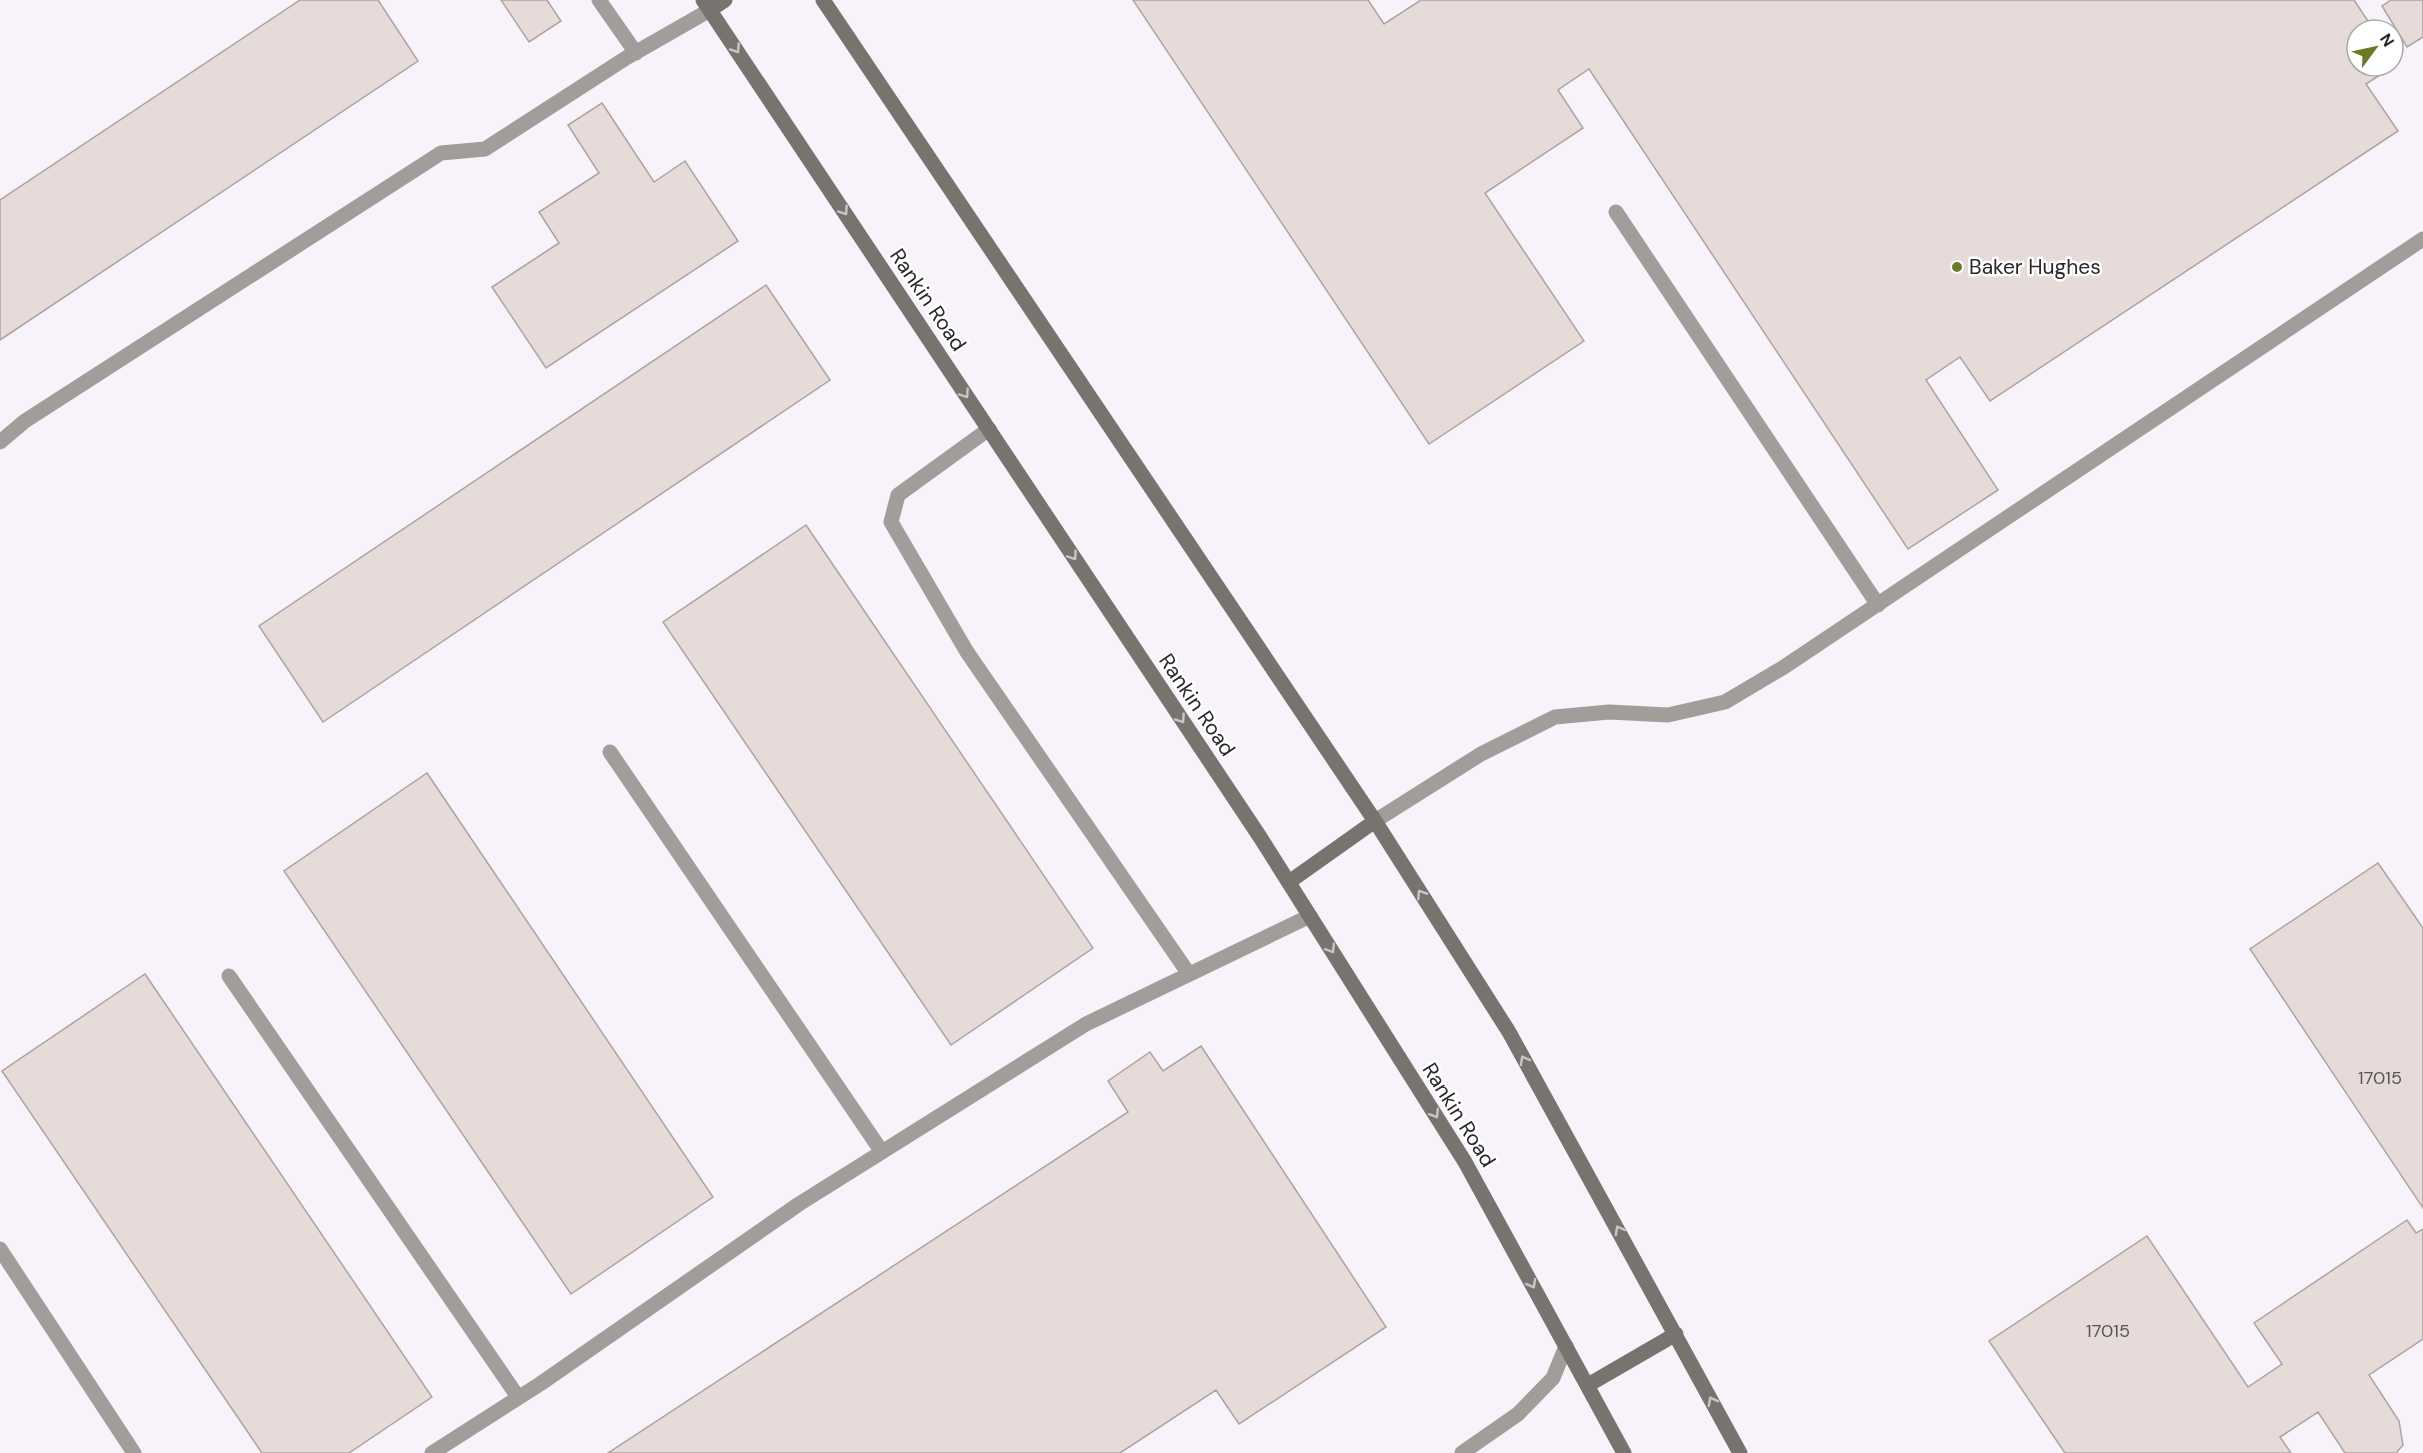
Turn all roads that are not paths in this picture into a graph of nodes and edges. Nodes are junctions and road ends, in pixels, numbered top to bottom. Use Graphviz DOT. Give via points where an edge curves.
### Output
graph roads {
  1 [pos="599,0"];
  2 [pos="725,0"];
  3 [pos="823,0"];
  4 [pos="707,5"];
  5 [pos="636,53"];
  6 [pos="1616,212"];
  7 [pos="2423,239"];
  8 [pos="989,429"];
  9 [pos="0,442"];
  10 [pos="1878,605"];
  11 [pos="610,752"];
  12 [pos="1375,821"];
  13 [pos="1289,882"];
  14 [pos="1310,916"];
  15 [pos="1188,974"];
  16 [pos="229,976"];
  17 [pos="882,1152"];
  18 [pos="0,1249"];
  19 [pos="1676,1334"];
  20 [pos="1566,1346"];
  21 [pos="1588,1385"];
  22 [pos="518,1397"];
  23 [pos="1619,1451"];
  24 [pos="134,1453"];
  25 [pos="432,1453"];
  26 [pos="1462,1453"];
  27 [pos="1740,1453"];
  1 -- 5 [label="lane"];
  2 -- 4 [label="main road"];
  3 -- 12 [label="main road"];
  4 -- 5 [label="lane"];
  4 -- 8 [label="main road, Rankin Road, one-way"];
  5 -- 9 [label="lane" via="485,149 441,153 25,421"];
  6 -- 10 [label="lane"];
  7 -- 10 [label="lane"];
  8 -- 13 [label="main road, Rankin Road, one-way"];
  8 -- 15 [label="lane" via="898,495 891,522 967,652"];
  10 -- 12 [label="lane" via="1725,702 1668,715 1609,712 1555,717 1481,754"];
  11 -- 17 [label="lane"];
  12 -- 13 [label="main road"];
  19 -- 12 [label="main road, one-way" via="1509,1032"];
  13 -- 14 [label="main road, Rankin Road"];
  14 -- 15 [label="lane"];
  14 -- 20 [label="main road, Rankin Road, one-way" via="1465,1162"];
  15 -- 17 [label="lane" via="1086,1024"];
  16 -- 22 [label="lane"];
  17 -- 22 [label="lane" via="799,1204"];
  18 -- 24 [label="lane"];
  19 -- 21 [label="main road"];
  27 -- 19 [label="main road, one-way"];
  20 -- 21 [label="main road, Rankin Road"];
  20 -- 26 [label="lane" via="1553,1378 1518,1414"];
  21 -- 23 [label="main road, Rankin Road"];
  22 -- 25 [label="lane"];
}
